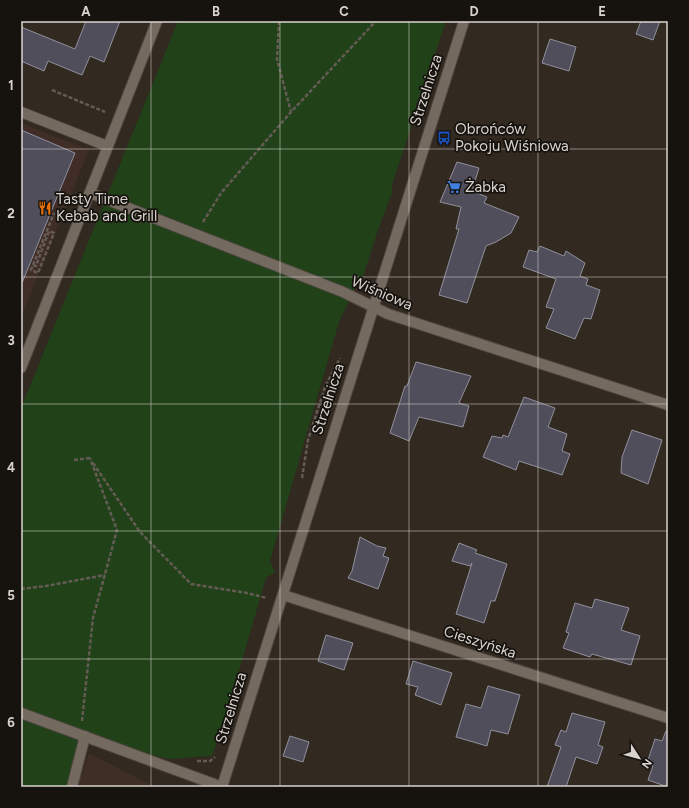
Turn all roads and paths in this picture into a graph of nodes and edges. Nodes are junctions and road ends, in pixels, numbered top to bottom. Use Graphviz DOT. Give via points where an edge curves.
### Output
graph roads {
  1 [pos="157,21"];
  2 [pos="279,21"];
  3 [pos="376,21"];
  4 [pos="464,21"];
  5 [pos="52,90"];
  6 [pos="21,112"];
  7 [pos="105,112"];
  8 [pos="291,112"];
  9 [pos="107,146"];
  10 [pos="90,192"];
  11 [pos="54,213"];
  12 [pos="201,225"];
  13 [pos="33,265"];
  14 [pos="373,307"];
  15 [pos="21,368"];
  16 [pos="668,405"];
  17 [pos="90,458"];
  18 [pos="74,460"];
  19 [pos="105,574"];
  20 [pos="21,589"];
  21 [pos="283,594"];
  22 [pos="269,599"];
  23 [pos="21,712"];
  24 [pos="668,718"];
  25 [pos="85,736"];
  26 [pos="72,787"];
  27 [pos="222,787"];
  1 -- 9 [label="street"];
  2 -- 8 [label="path" via="278,59"];
  3 -- 8 [label="path"];
  4 -- 14 [label="street, Strzelnicza"];
  5 -- 7 [label="path"];
  6 -- 9 [label="street"];
  8 -- 12 [label="path" via="221,193"];
  9 -- 10 [label="street"];
  10 -- 14 [label="street, Wiśniowa" via="343,292"];
  10 -- 15 [label="street"];
  11 -- 13 [label="path"];
  13 -- 13 [label="path" via="36,266 49,231 54,233 38,273 31,270"];
  14 -- 16 [label="street, Wiśniowa"];
  14 -- 21 [label="street, Strzelnicza"];
  17 -- 18 [label="path"];
  17 -- 19 [label="path" via="117,530"];
  17 -- 22 [label="path" via="140,532 191,584"];
  19 -- 20 [label="path"];
  19 -- 25 [label="path" via="93,618 81,727"];
  21 -- 24 [label="street, Cieszyńska"];
  21 -- 27 [label="street, Strzelnicza"];
  23 -- 25 [label="street"];
  25 -- 26 [label="street"];
  25 -- 27 [label="street"];
}
